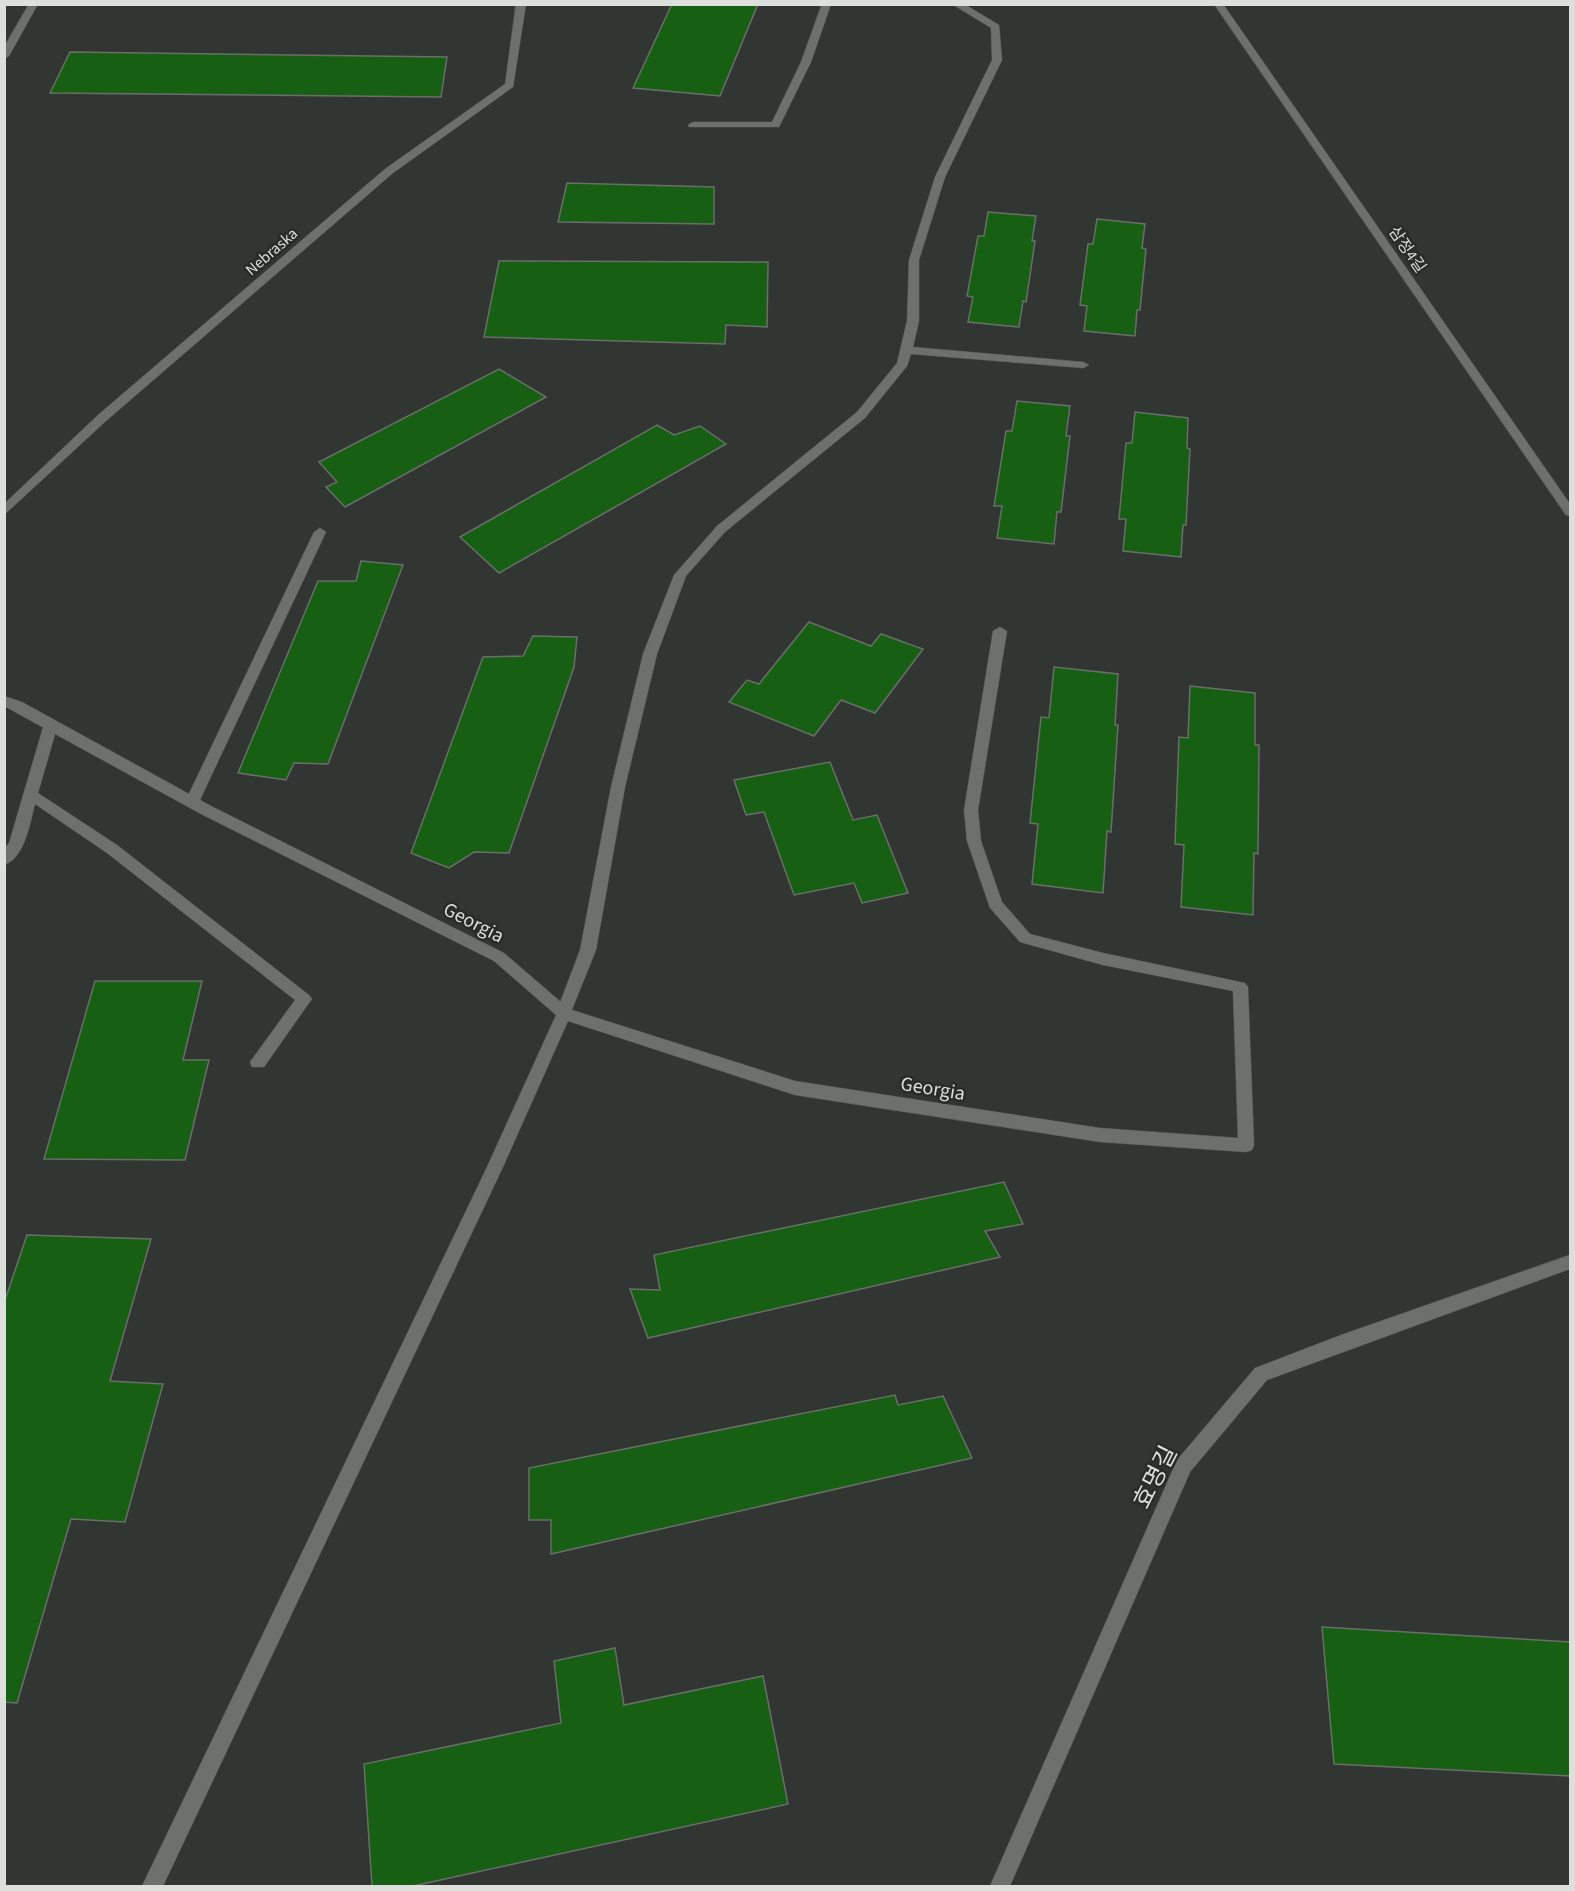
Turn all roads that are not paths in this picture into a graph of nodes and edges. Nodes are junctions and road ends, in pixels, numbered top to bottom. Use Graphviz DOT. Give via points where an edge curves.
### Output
graph roads {
  1 [pos="34,4"];
  2 [pos="520,4"];
  3 [pos="827,4"];
  4 [pos="956,4"];
  5 [pos="1218,4"];
  6 [pos="4,56"];
  7 [pos="693,125"];
  8 [pos="906,350"];
  9 [pos="1083,365"];
  10 [pos="4,511"];
  11 [pos="1570,512"];
  12 [pos="320,532"];
  13 [pos="1000,631"];
  14 [pos="4,701"];
  15 [pos="51,724"];
  16 [pos="31,795"];
  17 [pos="192,802"];
  18 [pos="4,860"];
  19 [pos="564,1013"];
  20 [pos="258,1062"];
  21 [pos="1570,1262"];
  22 [pos="152,1887"];
  23 [pos="1000,1887"];
  1 -- 6 [label="street"];
  2 -- 10 [label="street, Nebraska" via="510,85 389,171 102,418"];
  3 -- 7 [label="street" via="806,62 775,125"];
  4 -- 8 [label="street" via="996,27 997,60 940,177 914,260 913,321"];
  5 -- 11 [label="street, 삼정4길"];
  8 -- 9 [label="street"];
  8 -- 19 [label="street" via="903,364 861,415 721,530 680,575 650,654 618,787 588,950"];
  12 -- 17 [label="street"];
  13 -- 19 [label="street, Georgia" via="971,810 974,841 995,904 1025,938 1103,959 1240,987 1246,1145 1100,1135 795,1088"];
  14 -- 15 [label="street, Georgia"];
  15 -- 16 [label="street"];
  15 -- 17 [label="street, Georgia"];
  16 -- 18 [label="street" via="16,845"];
  16 -- 20 [label="street" via="112,849 304,999"];
  17 -- 19 [label="street, Georgia" via="499,957"];
  19 -- 22 [label="street" via="495,1167"];
  21 -- 23 [label="street, 효명길" via="1261,1374 1183,1466"];
}
